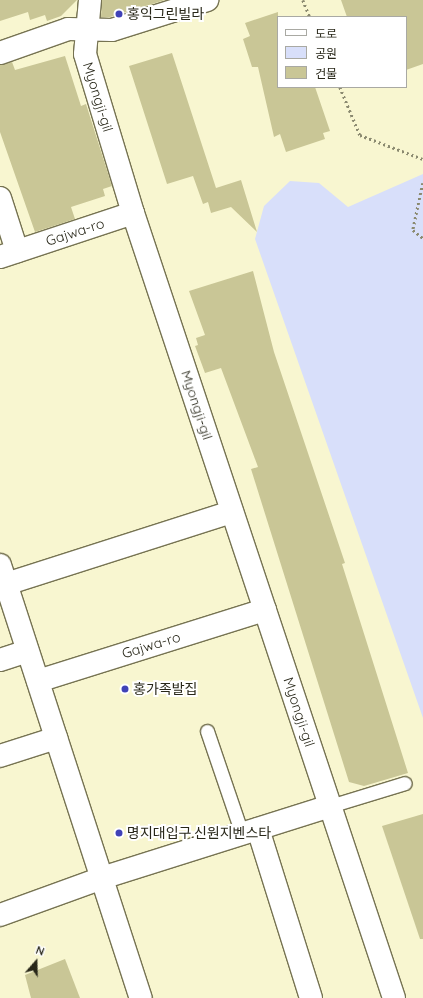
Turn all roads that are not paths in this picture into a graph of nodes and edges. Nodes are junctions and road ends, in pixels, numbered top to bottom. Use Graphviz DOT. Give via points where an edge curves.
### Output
graph roads {
  1 [pos="90,0"];
  2 [pos="207,0"];
  3 [pos="160,7"];
  4 [pos="89,31"];
  5 [pos="0,53"];
  6 [pos="0,198"];
  7 [pos="133,213"];
  8 [pos="8,254"];
  9 [pos="232,512"];
  10 [pos="3,574"];
  11 [pos="265,610"];
  12 [pos="28,651"];
  13 [pos="0,660"];
  14 [pos="38,681"];
  15 [pos="207,731"];
  16 [pos="56,738"];
  17 [pos="0,756"];
  18 [pos="405,782"];
  19 [pos="330,806"];
  20 [pos="250,832"];
  21 [pos="102,878"];
  22 [pos="0,915"];
  23 [pos="141,998"];
  24 [pos="311,998"];
  25 [pos="394,998"];
  1 -- 4 [label="street, Myongji-gil"];
  2 -- 3 [label="street"];
  3 -- 4 [label="street" via="112,30"];
  4 -- 5 [label="street" via="68,29"];
  4 -- 7 [label="street, Myongji-gil" via="85,54"];
  6 -- 8 [label="street, Gajwa-ro"];
  7 -- 8 [label="street, Gajwa-ro"];
  7 -- 9 [label="street, Myongji-gil"];
  9 -- 10 [label="street"];
  9 -- 11 [label="street, Myongji-gil"];
  10 -- 12 [label="street"];
  11 -- 14 [label="street, Gajwa-ro"];
  11 -- 19 [label="street, Myongji-gil"];
  12 -- 13 [label="street"];
  12 -- 14 [label="street"];
  14 -- 16 [label="street"];
  15 -- 20 [label="lane"];
  16 -- 17 [label="street"];
  16 -- 21 [label="street"];
  18 -- 19 [label="lane"];
  19 -- 20 [label="street"];
  19 -- 25 [label="street, Myongji-gil"];
  20 -- 21 [label="street"];
  20 -- 24 [label="street"];
  21 -- 22 [label="street"];
  21 -- 23 [label="street"];
}
